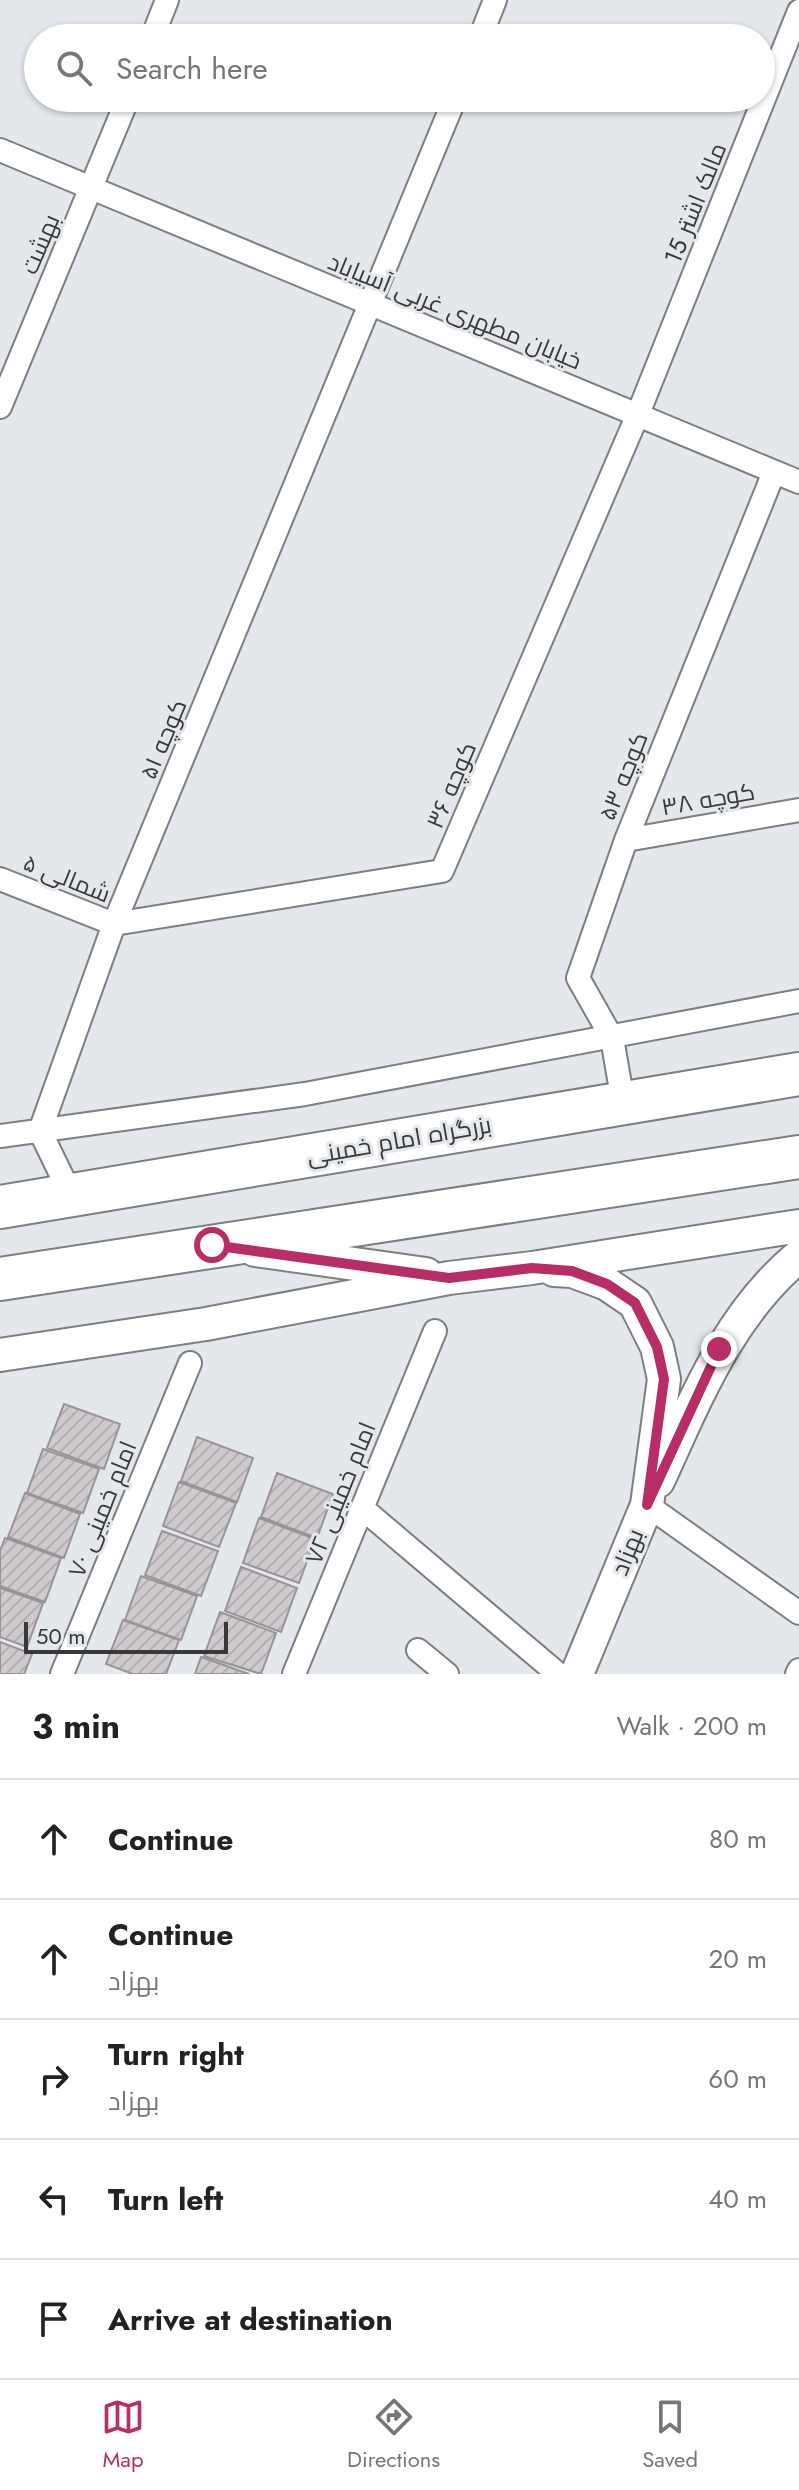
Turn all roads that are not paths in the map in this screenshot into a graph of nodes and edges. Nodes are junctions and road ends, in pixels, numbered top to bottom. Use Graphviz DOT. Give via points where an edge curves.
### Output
graph roads {
  1 [pos="167,0"];
  2 [pos="495,0"];
  3 [pos="799,11"];
  4 [pos="158,24"];
  5 [pos="486,24"];
  6 [pos="775,71"];
  7 [pos="122,112"];
  8 [pos="449,112"];
  9 [pos="759,112"];
  10 [pos="0,150"];
  11 [pos="91,189"];
  12 [pos="372,304"];
  13 [pos="0,407"];
  14 [pos="638,414"];
  15 [pos="774,472"];
  16 [pos="799,482"];
  17 [pos="799,810"];
  18 [pos="626,840"];
  19 [pos="0,879"];
  20 [pos="114,924"];
  21 [pos="799,1001"];
  22 [pos="612,1038"];
  23 [pos="799,1074"];
  24 [pos="623,1102"];
  25 [pos="40,1131"];
  26 [pos="0,1136"];
  27 [pos="799,1157"];
  28 [pos="71,1195"];
  29 [pos="0,1207"];
  30 [pos="799,1226"];
  31 [pos="212,1245"];
  32 [pos="799,1256"];
  33 [pos="532,1268"];
  34 [pos="449,1278"];
  35 [pos="0,1279"];
  36 [pos="435,1331"];
  37 [pos="0,1355"];
  38 [pos="190,1363"];
  39 [pos="647,1505"];
  40 [pos="362,1508"];
  41 [pos="799,1613"];
  42 [pos="418,1650"];
  43 [pos="62,1674"];
  44 [pos="294,1674"];
  45 [pos="447,1674"];
  46 [pos="558,1674"];
  47 [pos="577,1674"];
  1 -- 4 [label="street"];
  2 -- 5 [label="street"];
  3 -- 6 [label="street, مالک اشتر 15"];
  7 -- 11 [label="street, بهشت"];
  8 -- 12 [label="street, کوچه ۵۱"];
  9 -- 14 [label="street, مالک اشتر 15"];
  10 -- 11 [label="street, خیابان مطهری غربی آسیاباد"];
  11 -- 12 [label="street, خیابان مطهری غربی آسیاباد"];
  11 -- 13 [label="street, بهشت"];
  12 -- 14 [label="street, خیابان مطهری غربی آسیاباد"];
  12 -- 20 [label="street, کوچه ۵۱"];
  14 -- 15 [label="street, خیابان مطهری غربی آسیاباد"];
  14 -- 20 [label="street, کوچه ۳۶" via="442,871"];
  15 -- 16 [label="street, خیابان مطهری غربی آسیاباد"];
  15 -- 18 [label="street, کوچه ۵۳"];
  17 -- 18 [label="street, کوچه ۳۸"];
  18 -- 22 [label="street, کوچه ۵۳" via="578,978"];
  19 -- 20 [label="street, ۵ شمالی"];
  20 -- 25 [label="street, کوچه ۵۱"];
  21 -- 22 [label="street"];
  22 -- 24 [label="street, کوچه ۵۳"];
  22 -- 25 [label="street" via="305,1094"];
  23 -- 24 [label="highway, بزرگراه امام خمینی"];
  24 -- 28 [label="highway, بزرگراه امام خمینی"];
  25 -- 26 [label="street"];
  25 -- 28 [label="street"];
  27 -- 31 [label="highway"];
  28 -- 29 [label="highway, بزرگراه امام خمینی"];
  30 -- 33 [label="street"];
  31 -- 34 [label="street"];
  31 -- 35 [label="highway"];
  32 -- 39 [label="street" via="770,1280 719,1349"];
  33 -- 34 [label="street"];
  33 -- 39 [label="street, بهزاد" via="572,1271 607,1284 635,1303 647,1325 664,1379"];
  34 -- 37 [label="street" via="206,1324"];
  36 -- 40 [label="street, امام خمینی ۷۲"];
  38 -- 43 [label="street, امام خمینی ۷۰"];
  39 -- 41 [label="street"];
  39 -- 47 [label="street, بهزاد"];
  40 -- 44 [label="street, امام خمینی ۷۲"];
  40 -- 46 [label="street"];
  42 -- 45 [label="street"];
}
